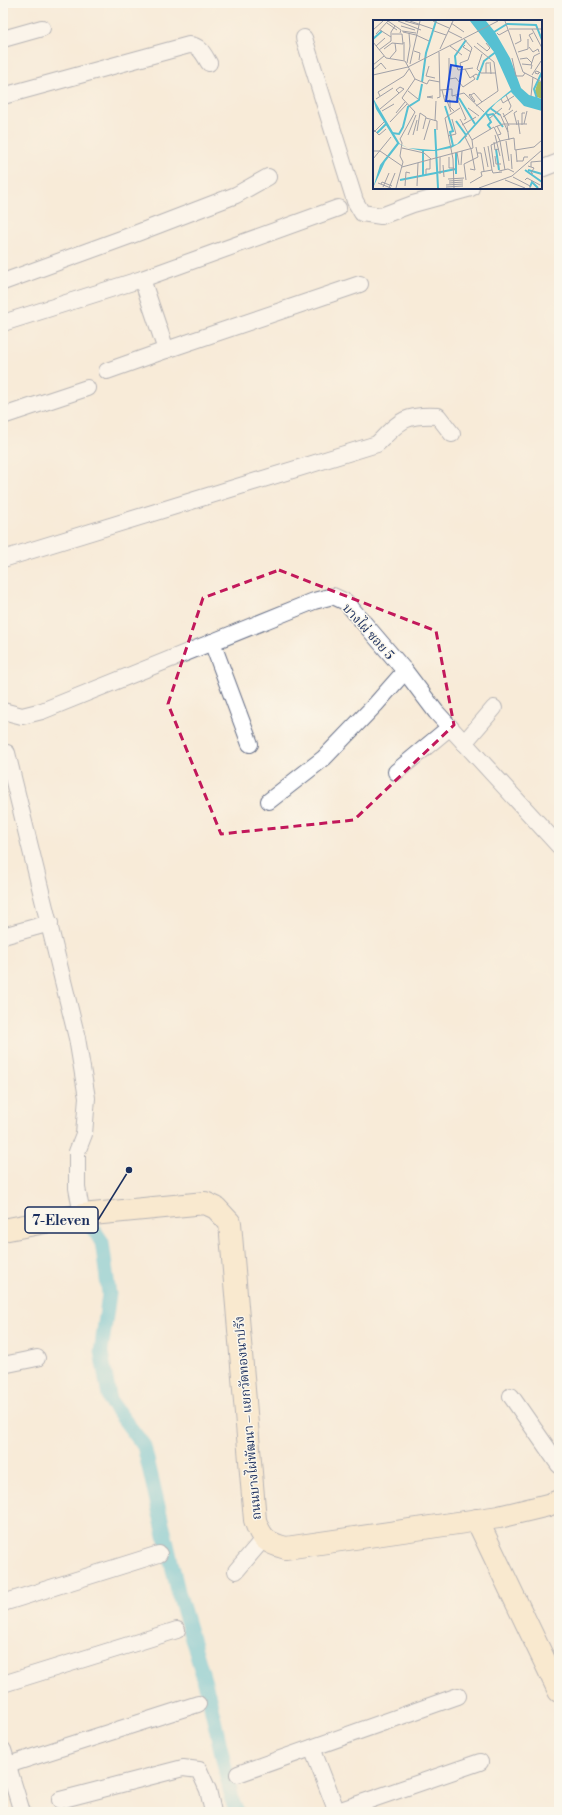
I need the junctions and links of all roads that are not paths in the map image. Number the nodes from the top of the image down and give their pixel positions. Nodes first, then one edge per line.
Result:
1 (42, 28) dead end
2 (304, 38) dead end
3 (3, 39) edge
4 (209, 62) dead end
5 (3, 96) edge
6 (559, 162) edge
7 (542, 168) edge
8 (268, 177) dead end
9 (467, 189) edge
10 (338, 208) dead end
11 (142, 279) junction
12 (3, 282) edge
13 (360, 284) dead end
14 (3, 323) edge
15 (166, 350) junction
16 (107, 371) dead end
17 (86, 388) dead end
18 (3, 416) edge
19 (452, 434) dead end
20 (3, 559) edge
21 (212, 642) junction
22 (405, 671) junction
23 (494, 708) dead end
24 (3, 711) edge
25 (450, 727) junction
26 (464, 743) junction
27 (250, 744) dead end
28 (7, 753) dead end
29 (396, 772) dead end
30 (269, 802) dead end
31 (559, 846) edge
32 (50, 923) junction
33 (3, 936) edge
34 (82, 1214) junction
35 (3, 1230) edge
36 (37, 1358) dead end
37 (3, 1365) edge
38 (511, 1396) dead end
39 (559, 1465) edge
40 (559, 1501) edge
41 (477, 1520) junction
42 (264, 1538) junction
43 (158, 1554) dead end
44 (236, 1571) dead end
45 (3, 1603) edge
46 (178, 1630) dead end
47 (3, 1684) edge
48 (559, 1691) edge
49 (458, 1696) dead end
50 (198, 1704) dead end
51 (312, 1748) junction
52 (5, 1757) edge
53 (480, 1762) dead end
54 (238, 1774) dead end
55 (60, 1800) dead end
56 (22, 1812) edge
57 (213, 1812) edge
58 (336, 1812) edge

1 - 3 street
2 - 9 street
4 - 5 street
6 - 7 street
8 - 12 street
10 - 11 street
11 - 14 street
11 - 15 street
13 - 15 street
15 - 16 street
17 - 18 street
19 - 20 street
21 - 22 street, บางไผ่ ซอย 5
21 - 24 street, บางไผ่ ซอย 5
21 - 27 street
22 - 25 street, บางไผ่ ซอย 5
22 - 30 street
23 - 26 street
25 - 26 street, บางไผ่ ซอย 5
25 - 29 street
26 - 31 street, บางไผ่ ซอย 5
28 - 32 street
32 - 33 street
32 - 34 street
34 - 35 street, ถนนบางไผ่พัฒนา – แยกวัดทองนาปรัง
34 - 42 street, ถนนบางไผ่พัฒนา – แยกวัดทองนาปรัง
36 - 37 street
38 - 39 street
40 - 41 street, ถนนบางไผ่พัฒนา – แยกวัดทองนาปรัง
41 - 42 street, ถนนบางไผ่พัฒนา – แยกวัดทองนาปรัง
41 - 48 street
42 - 44 street
43 - 45 street
46 - 47 street
49 - 51 street
50 - 52 street
51 - 54 street
51 - 58 street
52 - 56 street
53 - 58 street
55 - 57 street

